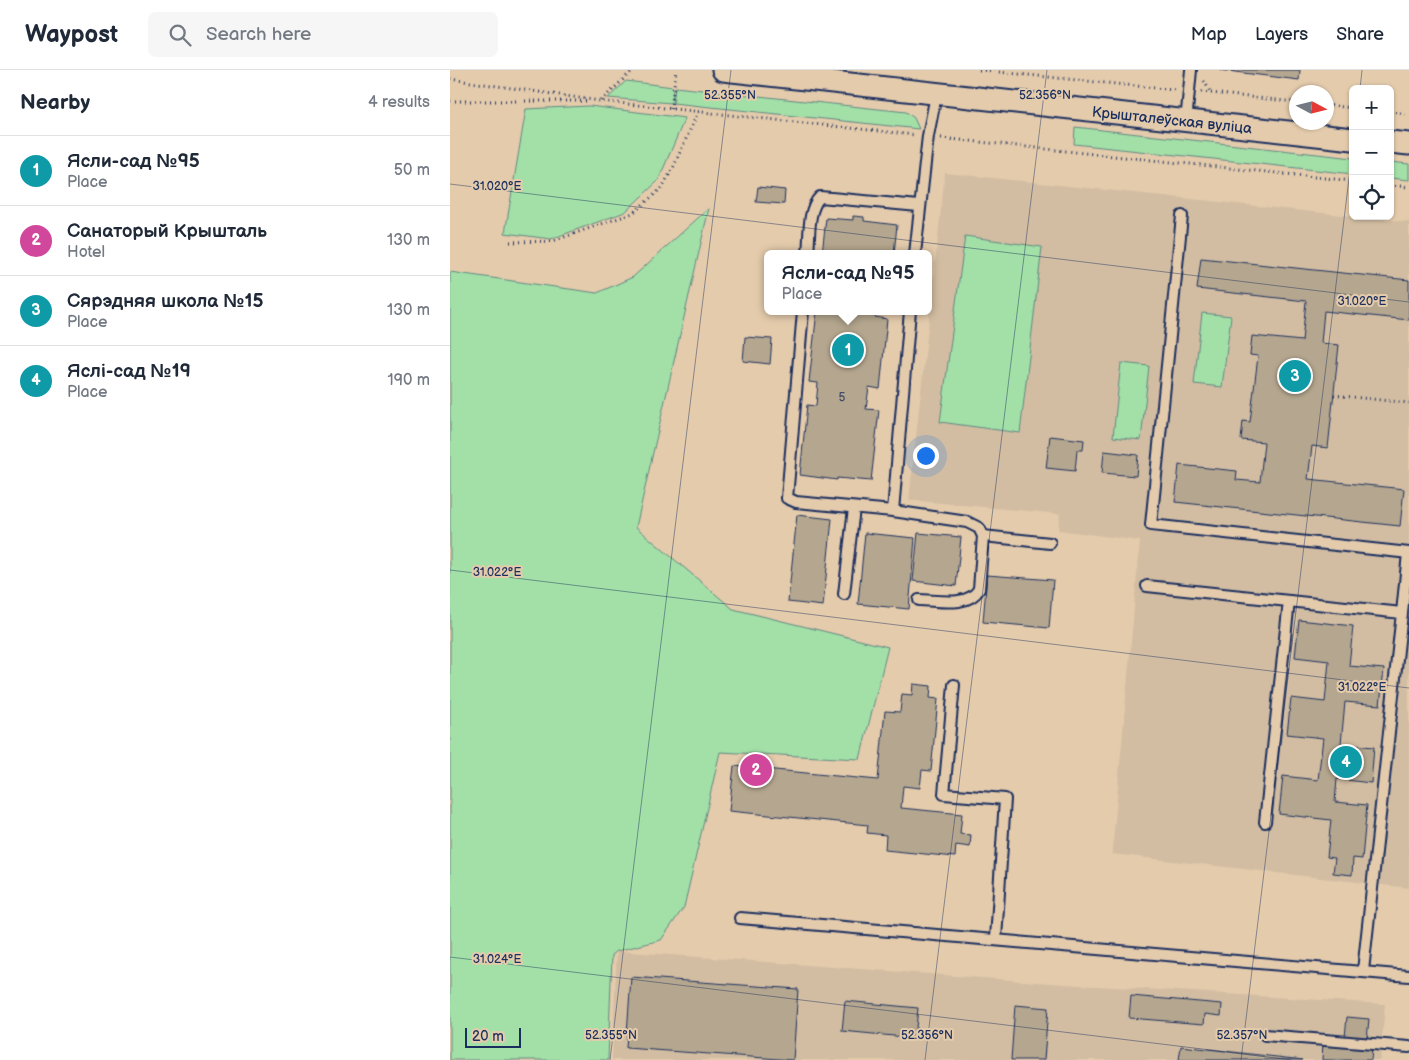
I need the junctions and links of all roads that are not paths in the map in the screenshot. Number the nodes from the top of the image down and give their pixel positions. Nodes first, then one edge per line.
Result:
1 (723, 70) edge
2 (1192, 70) edge
3 (936, 95) junction
4 (1186, 122) junction
5 (1349, 139) edge
6 (1394, 142) edge
7 (1409, 144) edge
8 (919, 206) junction
9 (1182, 216) dead end
10 (808, 250) edge
11 (915, 250) edge
12 (803, 315) edge
13 (910, 315) edge
14 (854, 508) junction
15 (893, 511) junction
16 (982, 536) junction
17 (1050, 543) dead end
18 (1408, 553) edge
19 (1147, 586) dead end
20 (844, 594) dead end
21 (919, 600) dead end
22 (1289, 601) junction
23 (1402, 613) junction
24 (954, 685) dead end
25 (1265, 822) dead end
26 (740, 918) dead end
27 (996, 939) junction
28 (1363, 971) junction
29 (1409, 976) edge
30 (1265, 1035) dead end
31 (1409, 1047) edge

1 - 3 street, Крышталеўская вуліца
2 - 4 lane
3 - 4 street, Крышталеўская вуліца
3 - 8 lane
4 - 5 street, Крышталеўская вуліца
6 - 7 street
8 - 10 lane
8 - 11 lane
9 - 18 lane
12 - 14 lane
13 - 15 lane
14 - 15 lane
14 - 20 lane
15 - 16 lane
16 - 17 lane
16 - 21 lane
18 - 23 lane
19 - 22 lane
22 - 23 lane
22 - 25 lane
23 - 28 lane
24 - 27 lane
26 - 27 lane
27 - 28 lane
28 - 29 lane
30 - 31 lane

